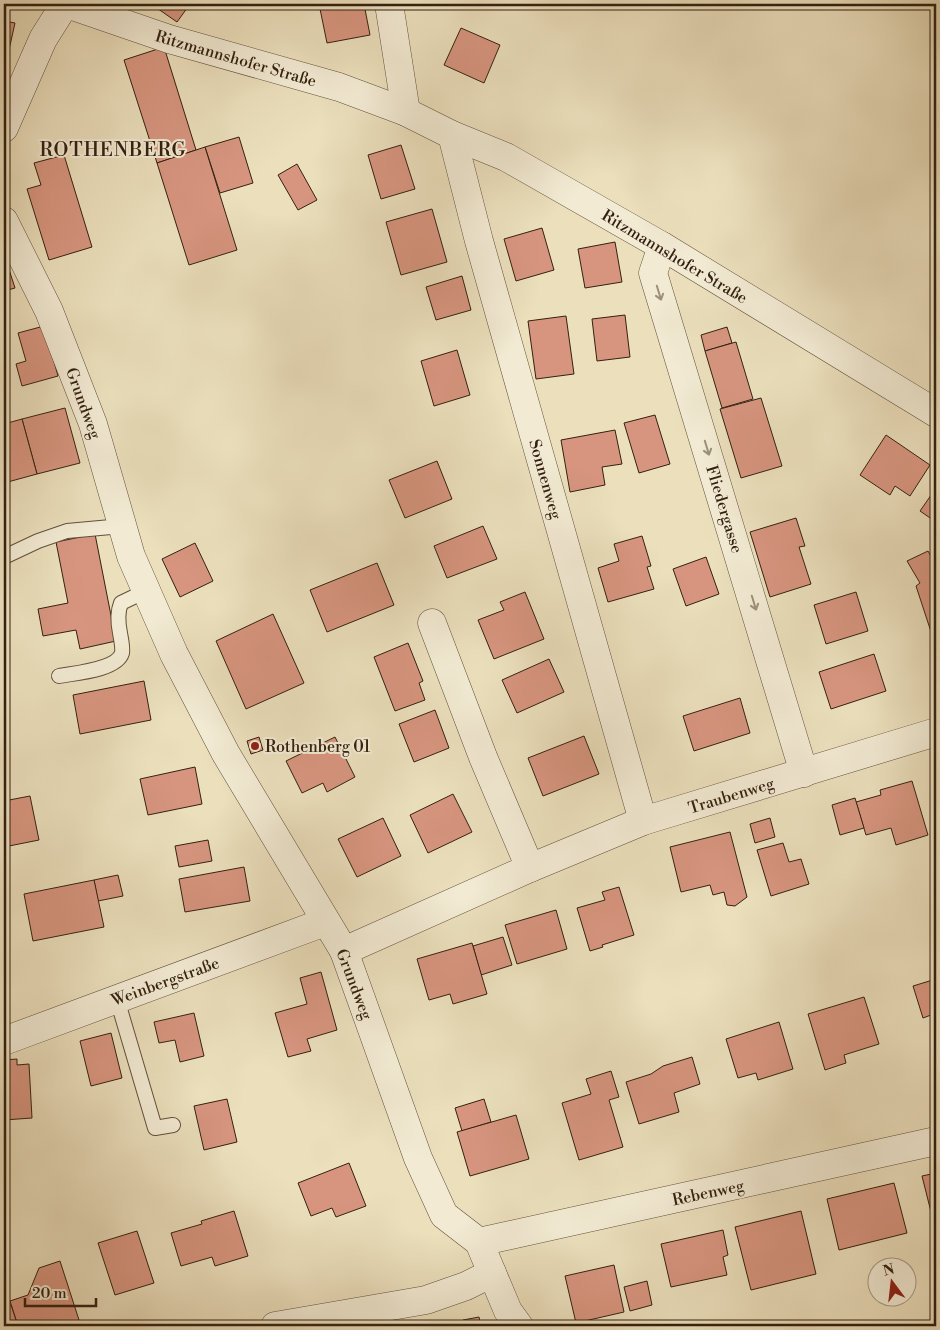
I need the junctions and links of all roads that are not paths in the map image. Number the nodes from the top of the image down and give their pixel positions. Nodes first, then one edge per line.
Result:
1 (66, 4) edge
2 (389, 4) edge
3 (406, 112) junction
4 (4, 128) edge
5 (452, 135) junction
6 (4, 221) edge
7 (662, 246) junction
8 (936, 413) edge
9 (122, 526) junction
10 (4, 557) edge
11 (146, 592) junction
12 (432, 623) dead end
13 (59, 676) dead end
14 (936, 732) edge
15 (804, 773) junction
16 (643, 822) junction
17 (530, 868) junction
18 (326, 922) junction
19 (344, 951) junction
20 (117, 999) junction
21 (4, 1041) edge
22 (173, 1125) dead end
23 (936, 1141) edge
24 (479, 1242) junction
25 (492, 1273) junction
26 (275, 1326) edge
27 (519, 1326) edge

1 - 3 street, Ritzmannshofer Straße
1 - 4 street
2 - 3 street
3 - 5 street, Ritzmannshofer Straße
5 - 7 street, Ritzmannshofer Straße
5 - 16 street, Sonnenweg
6 - 9 street, Grundweg
7 - 8 street, Ritzmannshofer Straße
7 -> 15 street, Fliedergasse
9 - 10 lane
9 - 11 street, Grundweg
11 - 13 lane
11 - 18 street, Grundweg
12 - 17 street
14 - 15 street, Traubenweg
15 - 16 street, Traubenweg
16 - 17 street, Traubenweg
17 - 19 street, Traubenweg
18 - 19 street, Grundweg
18 - 20 street, Weinbergstraße
19 - 24 street, Grundweg
20 - 21 street, Weinbergstraße
20 - 22 lane
23 - 24 street, Rebenweg
24 - 25 street, Grundweg
25 - 26 street
25 - 27 street, Grundweg

